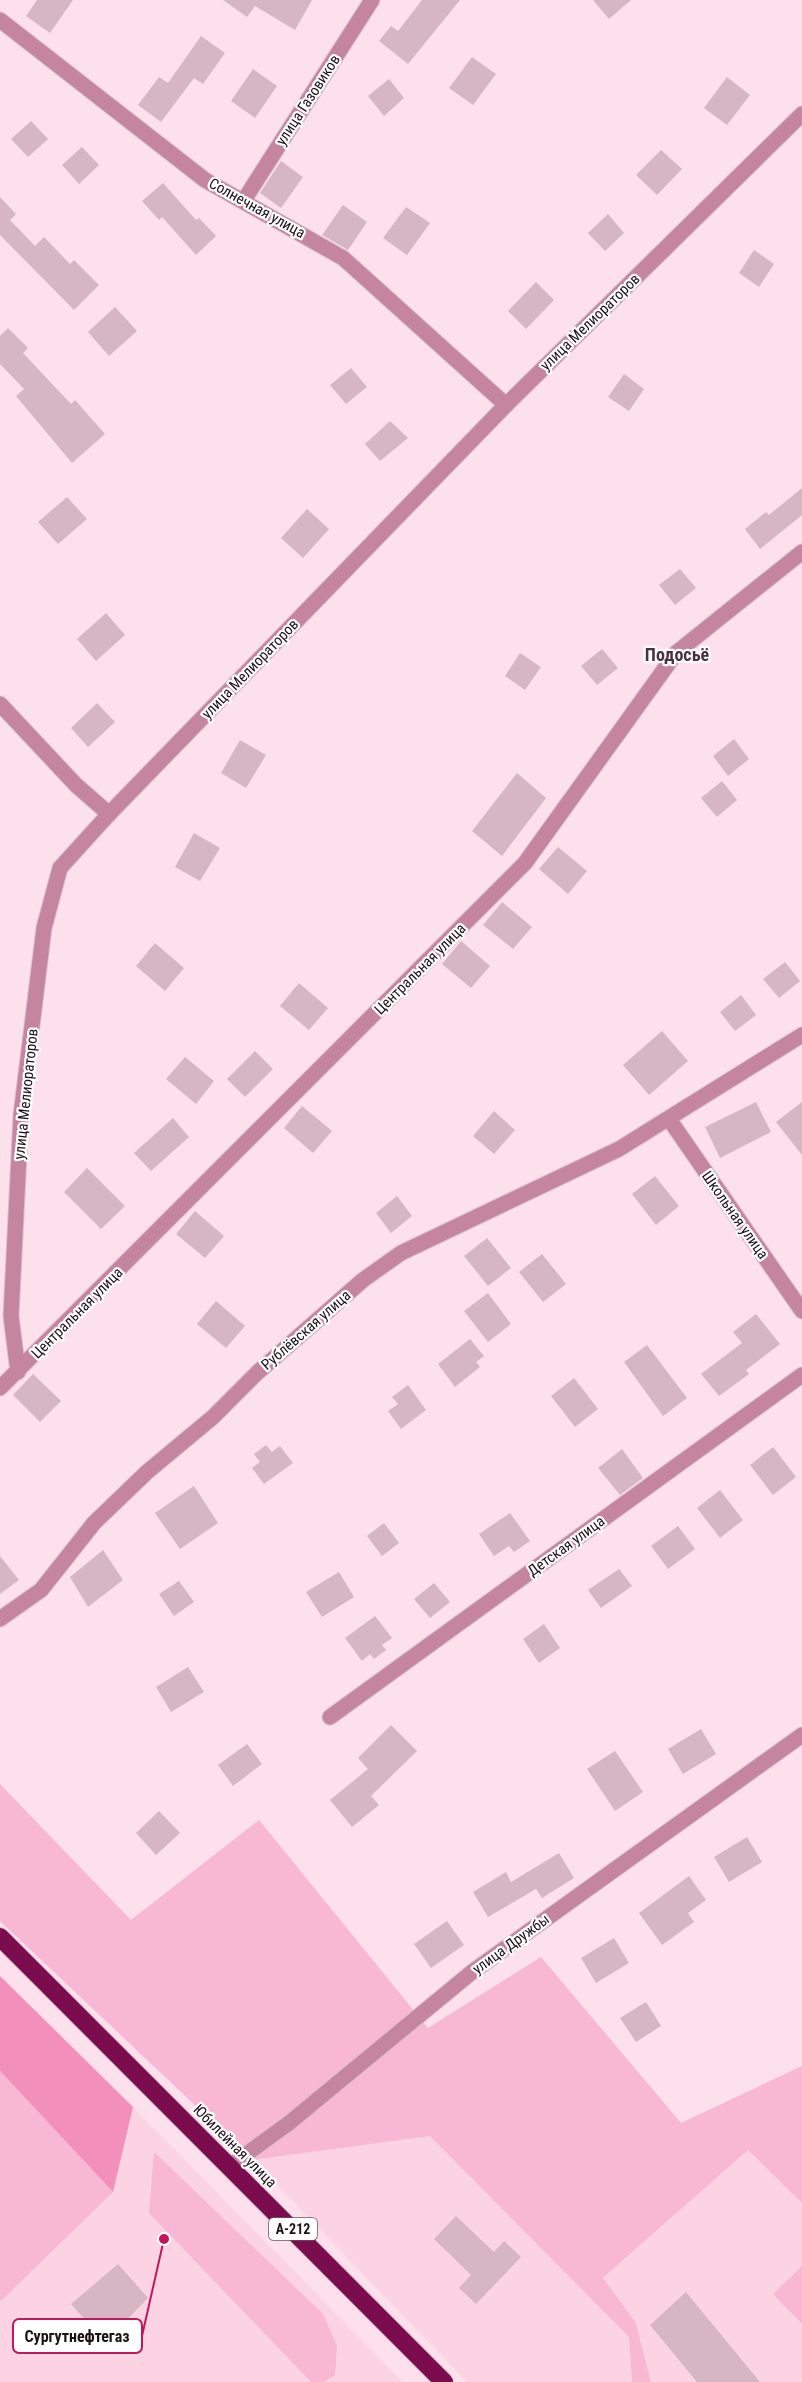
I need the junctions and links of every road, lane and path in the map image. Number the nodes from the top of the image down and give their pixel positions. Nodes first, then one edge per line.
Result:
1 (372, 0) edge
2 (0, 20) edge
3 (802, 114) edge
4 (244, 200) junction
5 (506, 405) junction
6 (802, 552) edge
7 (0, 704) edge
8 (109, 814) junction
9 (802, 1035) edge
10 (669, 1119) junction
11 (5, 1311) edge
12 (802, 1311) edge
13 (18, 1372) junction
14 (802, 1375) edge
15 (0, 1388) edge
16 (0, 1619) edge
17 (330, 1717) dead end
18 (802, 1735) edge
19 (0, 1937) edge
20 (230, 2166) junction
21 (444, 2382) edge

1 - 4 street, улица Газовиков
2 - 4 street, Солнечная улица
3 - 5 street, улица Мелиораторов
4 - 5 street, Солнечная улица
5 - 8 street, улица Мелиораторов
6 - 13 street, Центральная улица
7 - 8 street
8 - 11 street, улица Мелиораторов
9 - 10 street, Рублёвская улица
10 - 12 street, Школьная улица
10 - 16 street, Рублёвская улица
11 - 13 street, улица Мелиораторов
13 - 15 street, Центральная улица
14 - 17 street, Детская улица
18 - 20 street, улица Дружбы
19 - 20 highway, Юбилейная улица / А-212
20 - 21 highway, Юбилейная улица / А-212

